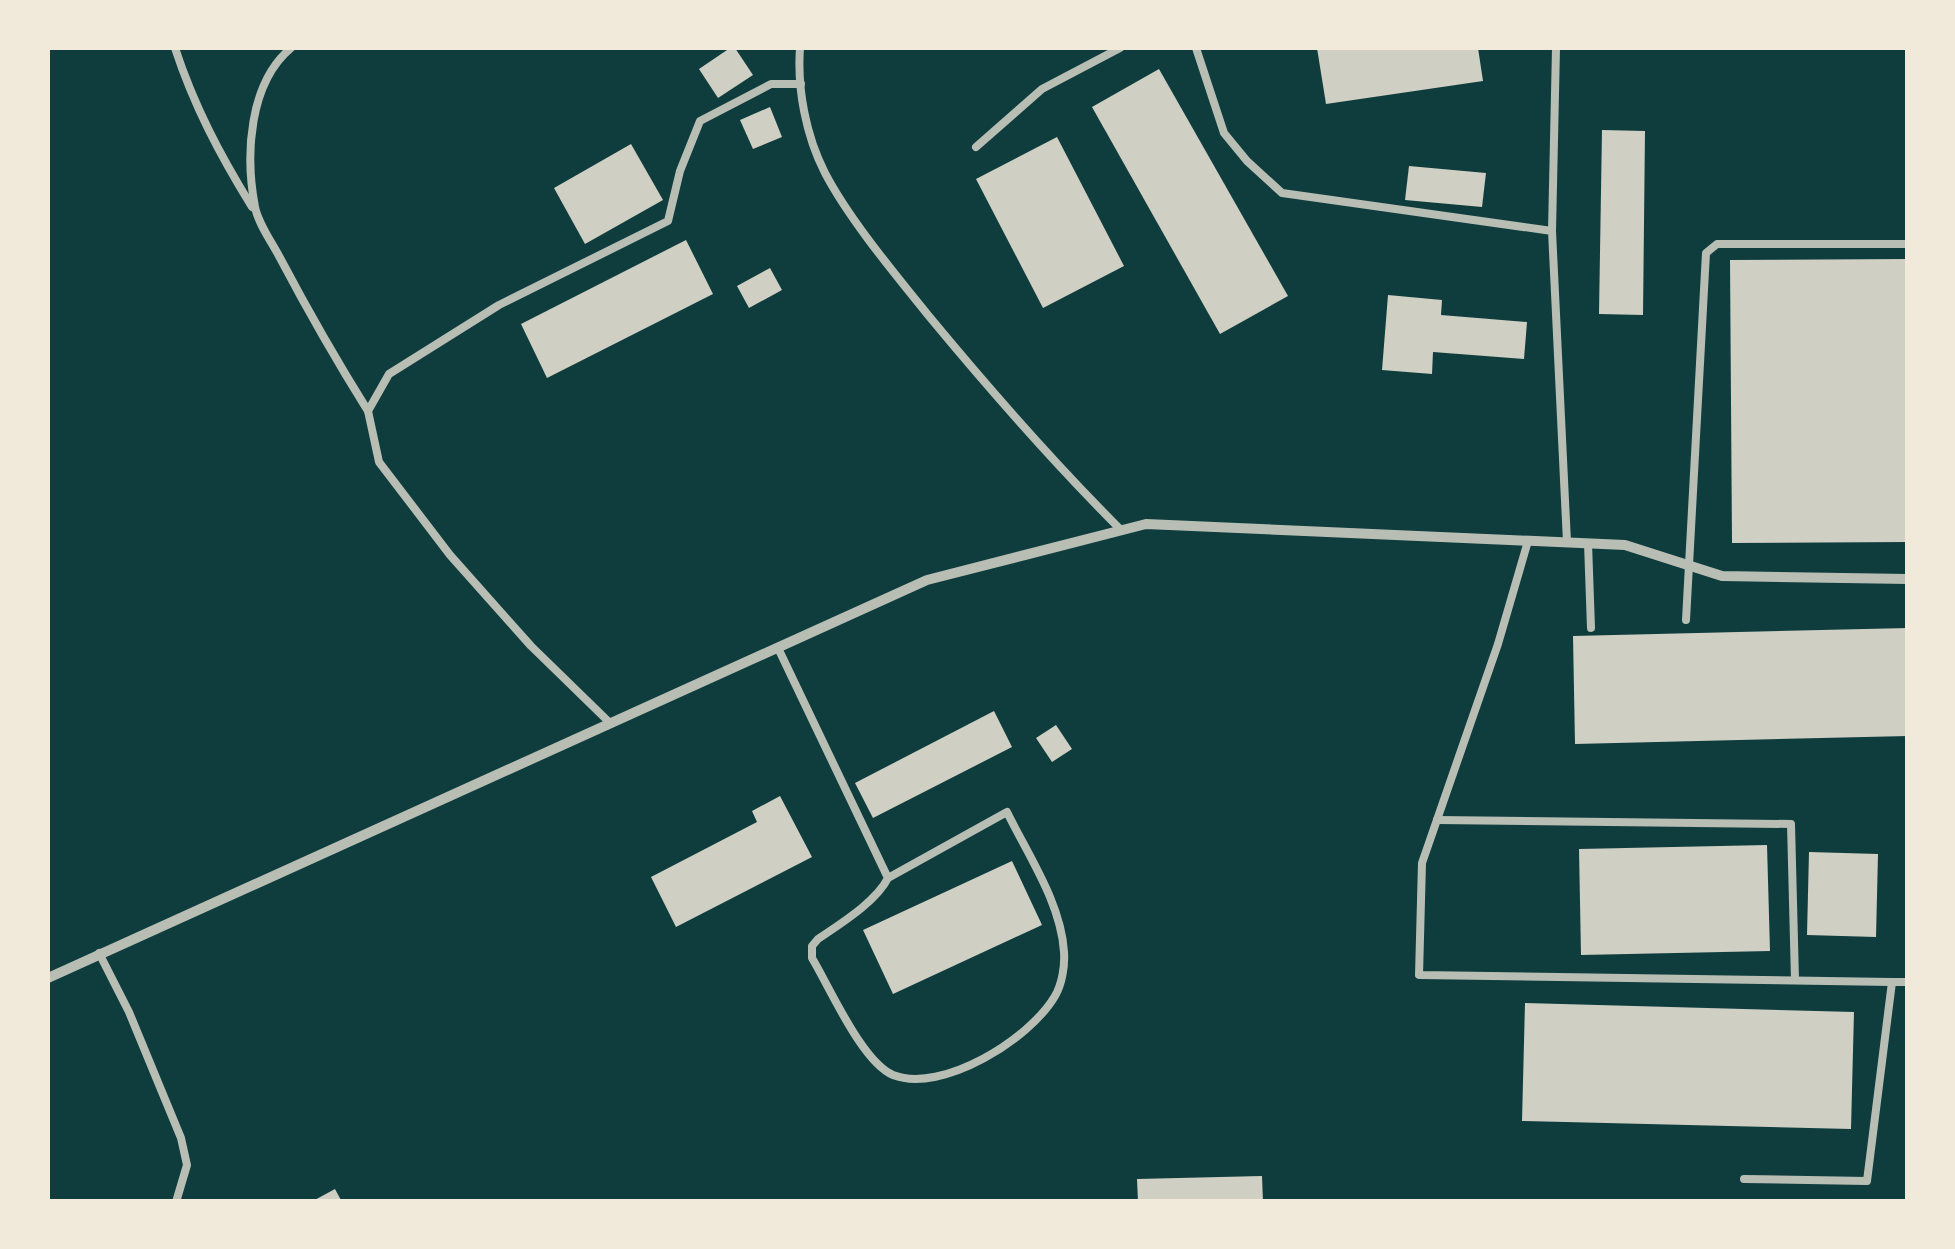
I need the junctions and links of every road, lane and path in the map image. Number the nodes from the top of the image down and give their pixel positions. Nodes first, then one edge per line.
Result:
1 (174, 48) edge
2 (290, 48) edge
3 (800, 48) edge
4 (1120, 48) edge
5 (1196, 48) edge
6 (1556, 48) edge
7 (801, 84) junction
8 (976, 148) dead end
9 (255, 211) junction
10 (1552, 231) junction
11 (1908, 244) edge
12 (368, 410) junction
13 (1121, 530) junction
14 (1528, 540) junction
15 (1566, 542) junction
16 (1588, 543) junction
17 (1687, 565) junction
18 (1908, 579) edge
19 (1686, 620) dead end
20 (1592, 628) dead end
21 (778, 648) junction
22 (610, 723) junction
23 (1437, 820) junction
24 (888, 878) junction
25 (99, 953) junction
26 (48, 978) edge
27 (1794, 980) junction
28 (1892, 982) junction
29 (1908, 982) edge
30 (1744, 1179) dead end
31 (176, 1202) edge

1 - 9 lane
2 - 9 lane
3 - 7 lane
4 - 8 lane
5 - 10 lane
6 - 10 lane
7 - 12 lane
7 - 13 lane
9 - 12 lane
10 - 15 lane
11 - 17 lane
12 - 22 lane
13 - 14 street
13 - 21 street
14 - 15 street
14 - 23 lane
15 - 16 street
16 - 17 street
16 - 20 lane
17 - 18 street
17 - 19 lane
21 - 22 street
21 - 24 lane
22 - 25 street
23 - 27 lane
23 - 27 lane
24 - 24 lane
25 - 26 street
25 - 31 lane
27 - 28 lane
28 - 29 lane
28 - 30 lane

